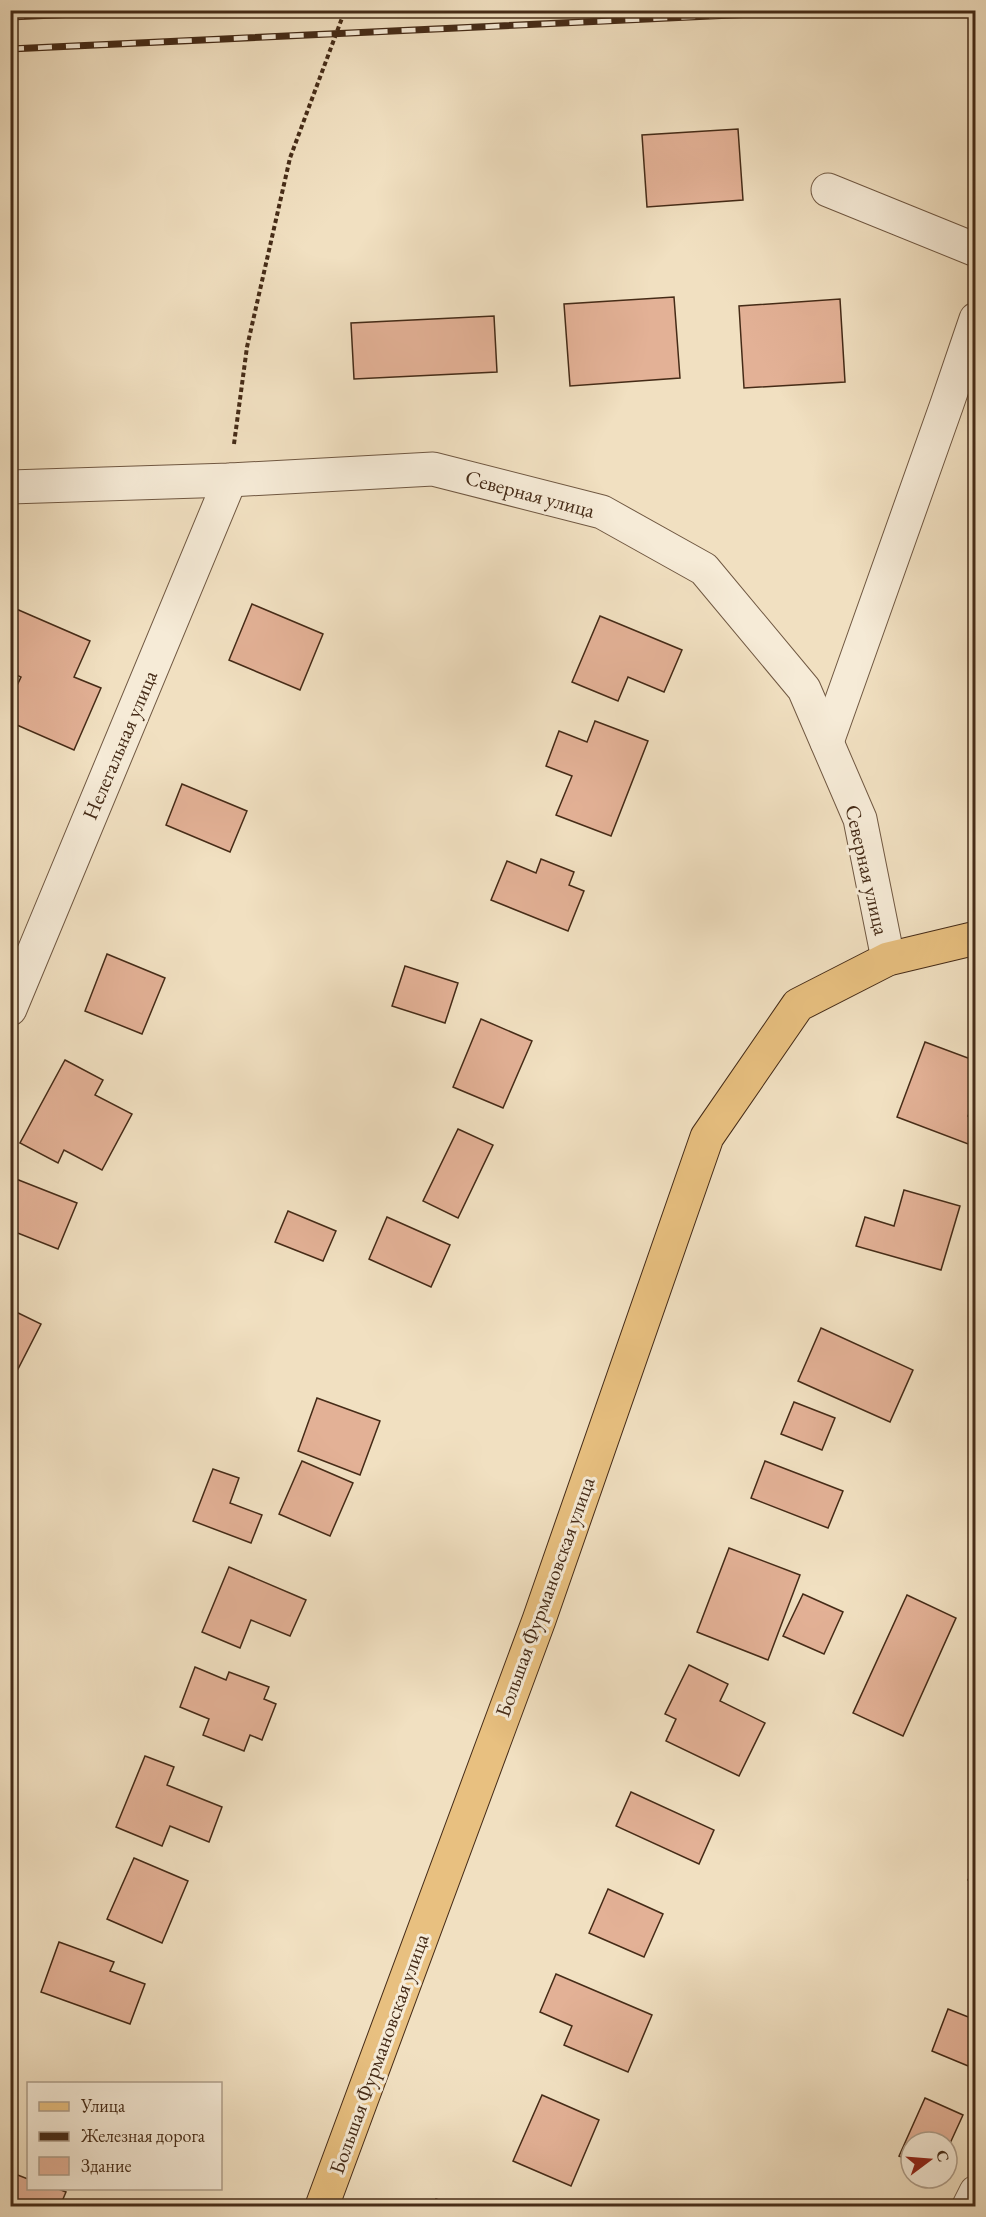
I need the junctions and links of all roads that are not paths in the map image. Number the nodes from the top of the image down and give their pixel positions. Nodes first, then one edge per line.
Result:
1 (828, 190) dead end
2 (975, 250) edge
3 (975, 318) edge
4 (230, 480) junction
5 (10, 487) edge
6 (827, 742) junction
7 (975, 938) edge
8 (888, 959) junction
9 (10, 1009) edge
10 (975, 2192) edge
11 (322, 2206) edge
12 (969, 2206) edge

1 - 2 street
3 - 6 street
4 - 5 street, Северная улица
4 - 6 street, Северная улица
4 - 9 street, Нелегальная улица
6 - 8 street, Северная улица
7 - 8 main road
8 - 11 main road, Большая Фурмановская улица
10 - 12 street

